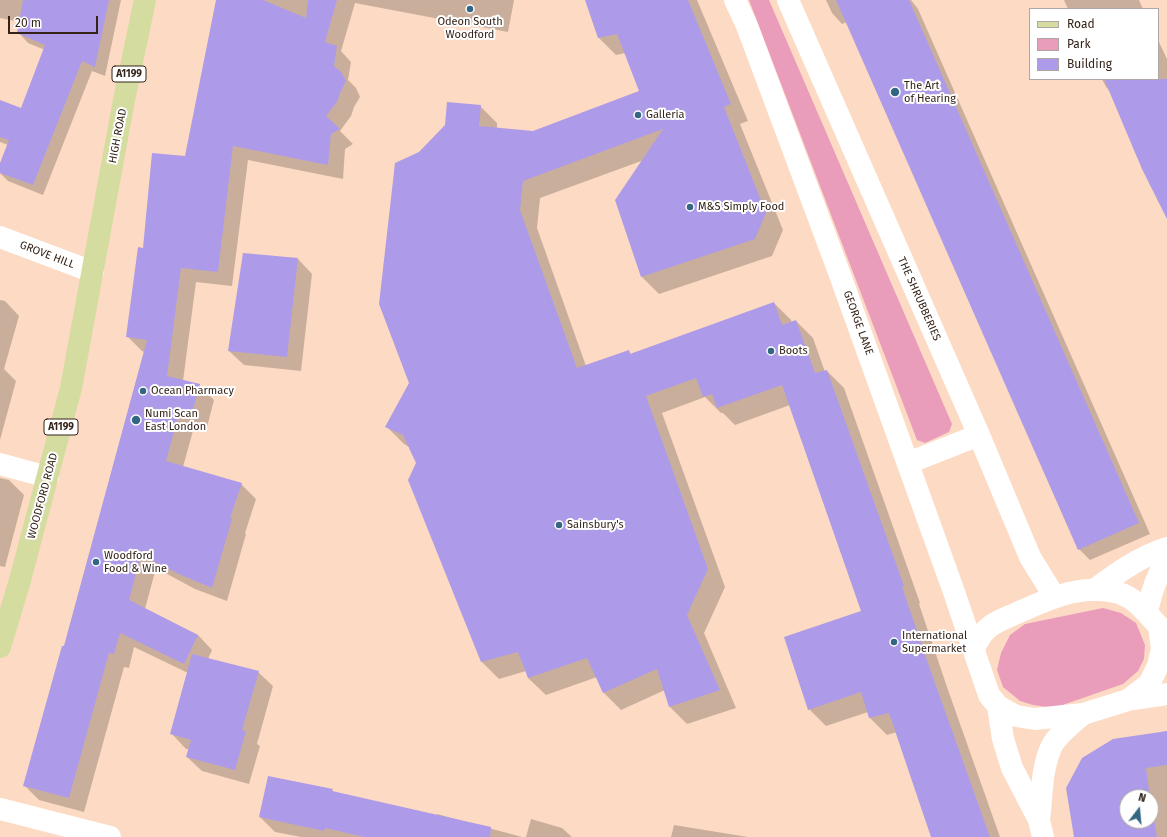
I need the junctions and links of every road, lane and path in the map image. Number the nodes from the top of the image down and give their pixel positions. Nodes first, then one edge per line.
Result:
1 (145, 0) edge
2 (735, 0) edge
3 (788, 0) edge
4 (0, 237) edge
5 (93, 272) junction
6 (979, 435) junction
7 (908, 463) junction
8 (0, 464) edge
9 (48, 477) junction
10 (1167, 548) edge
11 (1167, 558) edge
12 (1094, 590) junction
13 (1054, 596) junction
14 (1158, 624) edge
15 (0, 647) edge
16 (974, 650) junction
17 (1167, 694) edge
18 (1128, 700) junction
19 (998, 706) junction
20 (1083, 714) junction
21 (0, 809) edge
22 (1041, 829) edge
23 (110, 837) edge

1 - 5 main road, HIGH ROAD / A1199
2 - 7 main road, GEORGE LANE
3 - 6 main road, THE SHRUBBERIES
4 - 5 main road, GROVE HILL
5 - 9 main road, WOODFORD ROAD / A1199
6 - 7 main road
6 - 13 main road, THE SHRUBBERIES
7 - 16 main road, GEORGE LANE
8 - 9 main road
9 - 15 main road, WOODFORD ROAD / A1199
10 - 12 main road
11 - 14 main road
12 - 13 main road
12 - 14 main road
13 - 16 main road
14 - 18 main road
16 - 19 main road, GEORGE LANE
17 - 18 main road
18 - 20 main road
19 - 20 main road
19 - 22 main road
20 - 22 main road
21 - 23 main road

